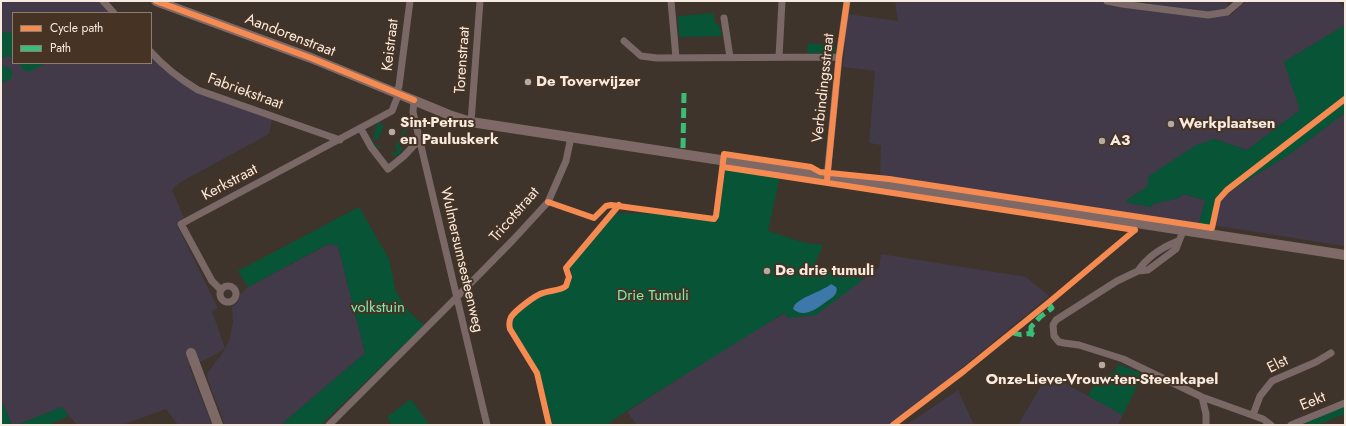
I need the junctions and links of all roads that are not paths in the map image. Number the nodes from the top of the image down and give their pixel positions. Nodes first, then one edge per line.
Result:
1 (103, 1) edge
2 (156, 1) edge
3 (410, 1) edge
4 (480, 1) edge
5 (672, 1) edge
6 (782, 1) edge
7 (847, 1) edge
8 (1107, 1) edge
9 (1240, 1) edge
10 (113, 12) edge
11 (724, 18) dead end
12 (624, 41) dead end
13 (152, 53) edge
14 (730, 57) junction
15 (779, 57) junction
16 (839, 57) junction
17 (676, 58) junction
18 (398, 92) junction
19 (414, 100) junction
20 (471, 122) junction
21 (361, 129) junction
22 (571, 137) junction
23 (420, 139) junction
24 (340, 140) junction
25 (827, 177) junction
26 (1183, 230) junction
27 (1345, 256) edge
28 (221, 290) dead end
29 (457, 297) junction
30 (191, 353) dead end
31 (1331, 353) dead end
32 (1202, 397) junction
33 (1345, 403) edge
34 (1253, 415) junction
35 (218, 425) edge
36 (329, 425) edge
37 (487, 425) edge
38 (1206, 425) edge
39 (1271, 425) edge
40 (1291, 425) edge

1 - 10 street
2 - 18 main road, Aandorenstraat
3 - 18 street, Keistraat
4 - 20 street, Torenstraat
5 - 17 street
6 - 15 street
7 - 16 street, Verbindingsstraat
8 - 9 street
11 - 14 street
12 - 17 street
13 - 24 street, Fabriekstraat
14 - 15 street
14 - 17 street
15 - 16 street
16 - 25 street, Verbindingsstraat
18 - 19 main road, Aandorenstraat
18 - 21 street, Kerkstraat
19 - 20 main road, Aandorenstraat
19 - 23 street, Wulmersumsesteenweg
20 - 22 main road, Aandorenstraat
21 - 23 street
21 - 24 street, Kerkstraat
22 - 25 main road, Aandorenstraat
22 - 29 street, Tricotstraat
23 - 29 street, Wulmersumsesteenweg
24 - 28 street, Kerkstraat
25 - 26 main road, Aandorenstraat
26 - 27 main road, Aandorenstraat
26 - 32 street
29 - 36 street, Tricotstraat
29 - 37 street, Wulmersumsesteenweg
30 - 35 main road
31 - 34 street, Elst
32 - 34 street
32 - 38 street
33 - 40 street, Eekt
34 - 39 street

